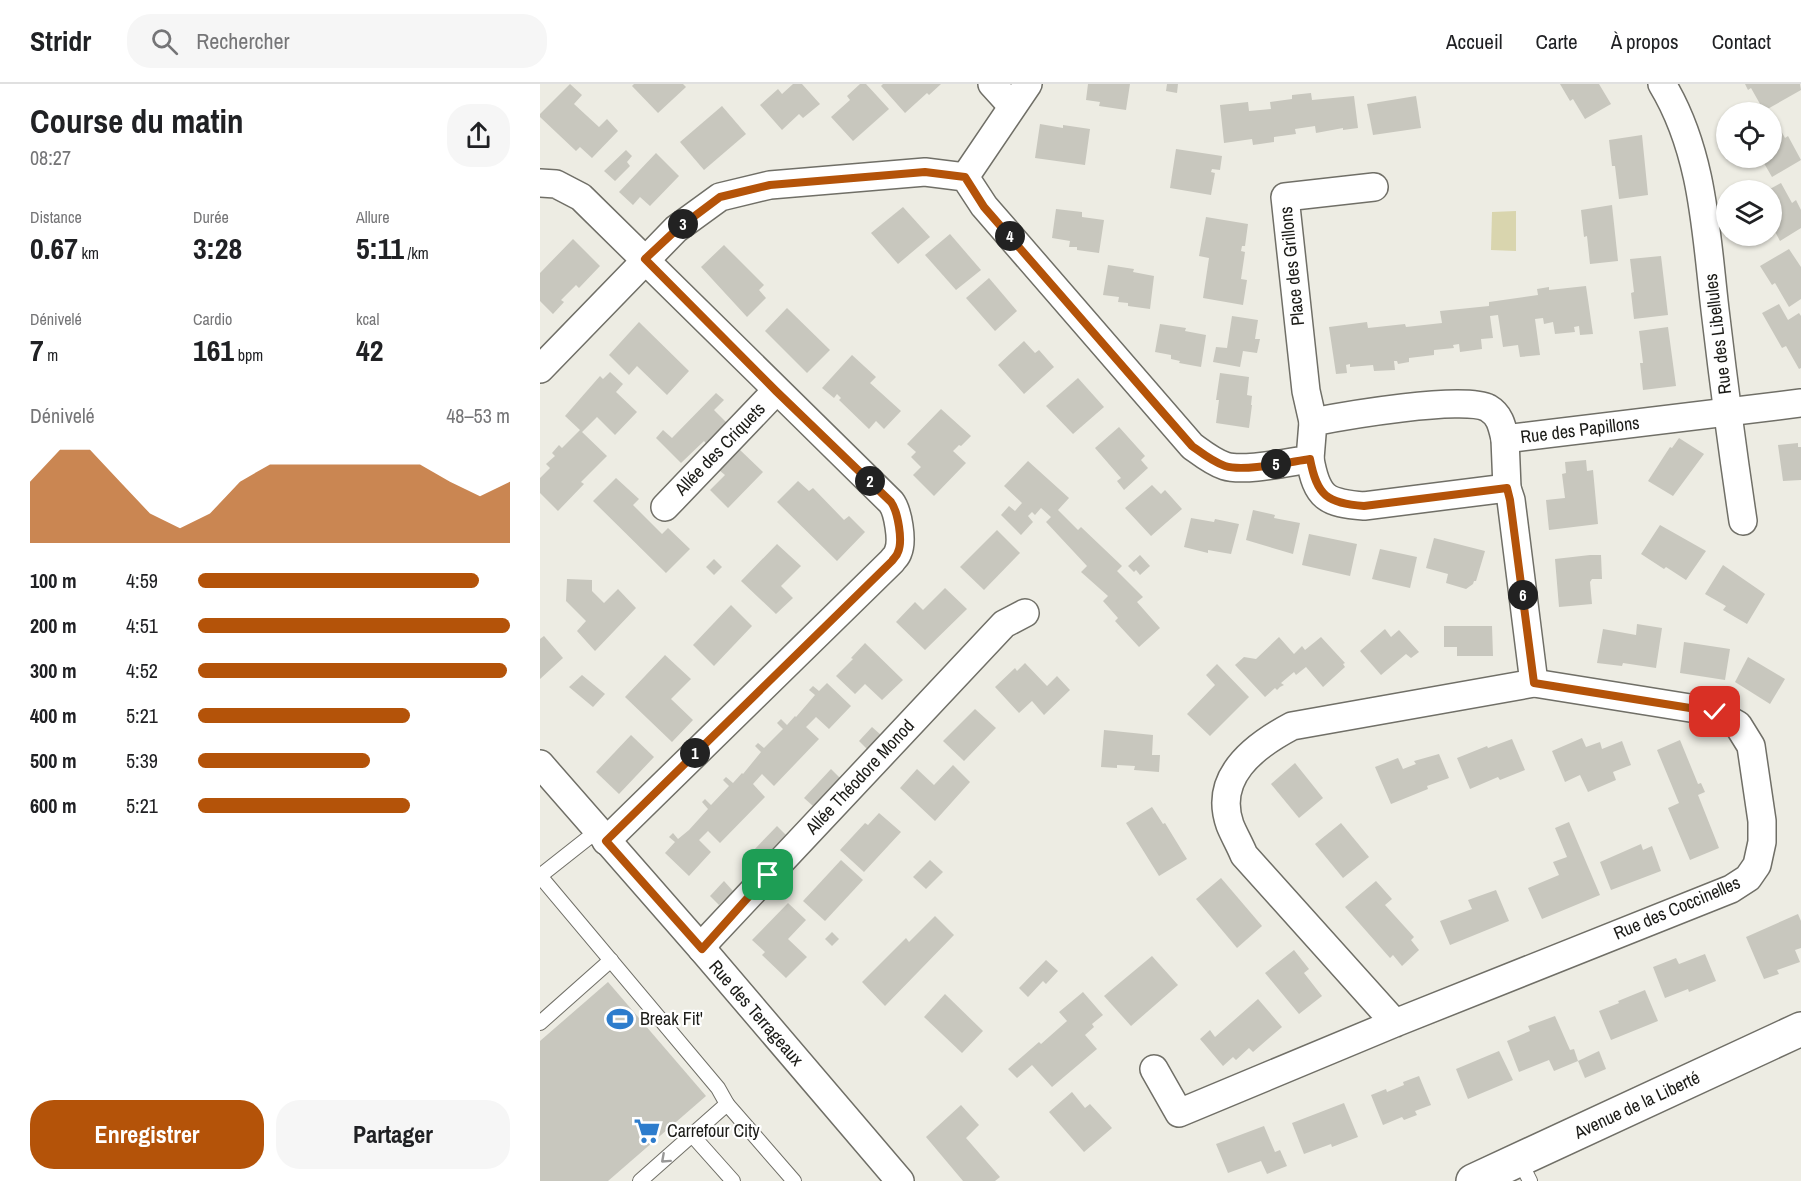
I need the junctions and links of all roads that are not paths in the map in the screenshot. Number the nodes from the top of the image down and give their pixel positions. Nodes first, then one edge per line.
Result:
1 (992, 84) edge
2 (1028, 84) edge
3 (1662, 84) edge
4 (1012, 106) junction
5 (965, 177) junction
6 (540, 183) edge
7 (1374, 187) dead end
8 (645, 259) junction
9 (540, 369) edge
10 (776, 391) junction
11 (1801, 403) edge
12 (1727, 412) junction
13 (1313, 422) junction
14 (1505, 439) junction
15 (1310, 459) junction
16 (1507, 488) junction
17 (664, 507) dead end
18 (1743, 521) dead end
19 (1025, 612) dead end
20 (1534, 683) junction
21 (540, 764) edge
22 (602, 836) junction
23 (702, 949) junction
24 (611, 960) junction
25 (540, 1023) edge
26 (1395, 1023) junction
27 (1801, 1029) edge
28 (1154, 1069) dead end
29 (727, 1104) junction
30 (692, 1135) junction
31 (1525, 1170) edge
32 (644, 1180) edge
33 (733, 1181) edge
34 (794, 1181) edge
35 (900, 1181) edge
36 (1473, 1181) edge

1 - 4 street
2 - 4 street
3 - 12 street, Rue des Libellules
4 - 5 street
5 - 8 street
5 - 15 street
6 - 8 street
7 - 13 street, Place des Grillons
8 - 9 street
8 - 10 street
10 - 17 street, Allée des Criquets
10 - 22 street
11 - 12 street, Rue des Papillons
12 - 14 street, Rue des Papillons
12 - 18 street
13 - 14 street, Rue des Papillons
13 - 15 street
14 - 16 street
15 - 16 street
16 - 20 street
19 - 23 street, Allée Théodore Monod
20 - 26 street, Rue des Coccinelles
20 - 26 street, Rue des Coccinelles
21 - 22 street, Rue des Terrageaux
22 - 23 street, Rue des Terrageaux
22 - 24 lane
23 - 35 street, Rue des Terrageaux
24 - 25 lane
24 - 29 lane
26 - 28 street, Rue des Coccinelles
27 - 31 street, Avenue de la Liberté
29 - 30 lane
29 - 34 lane
30 -> 32 lane
30 - 33 lane
31 - 36 street, Avenue de la Liberté

